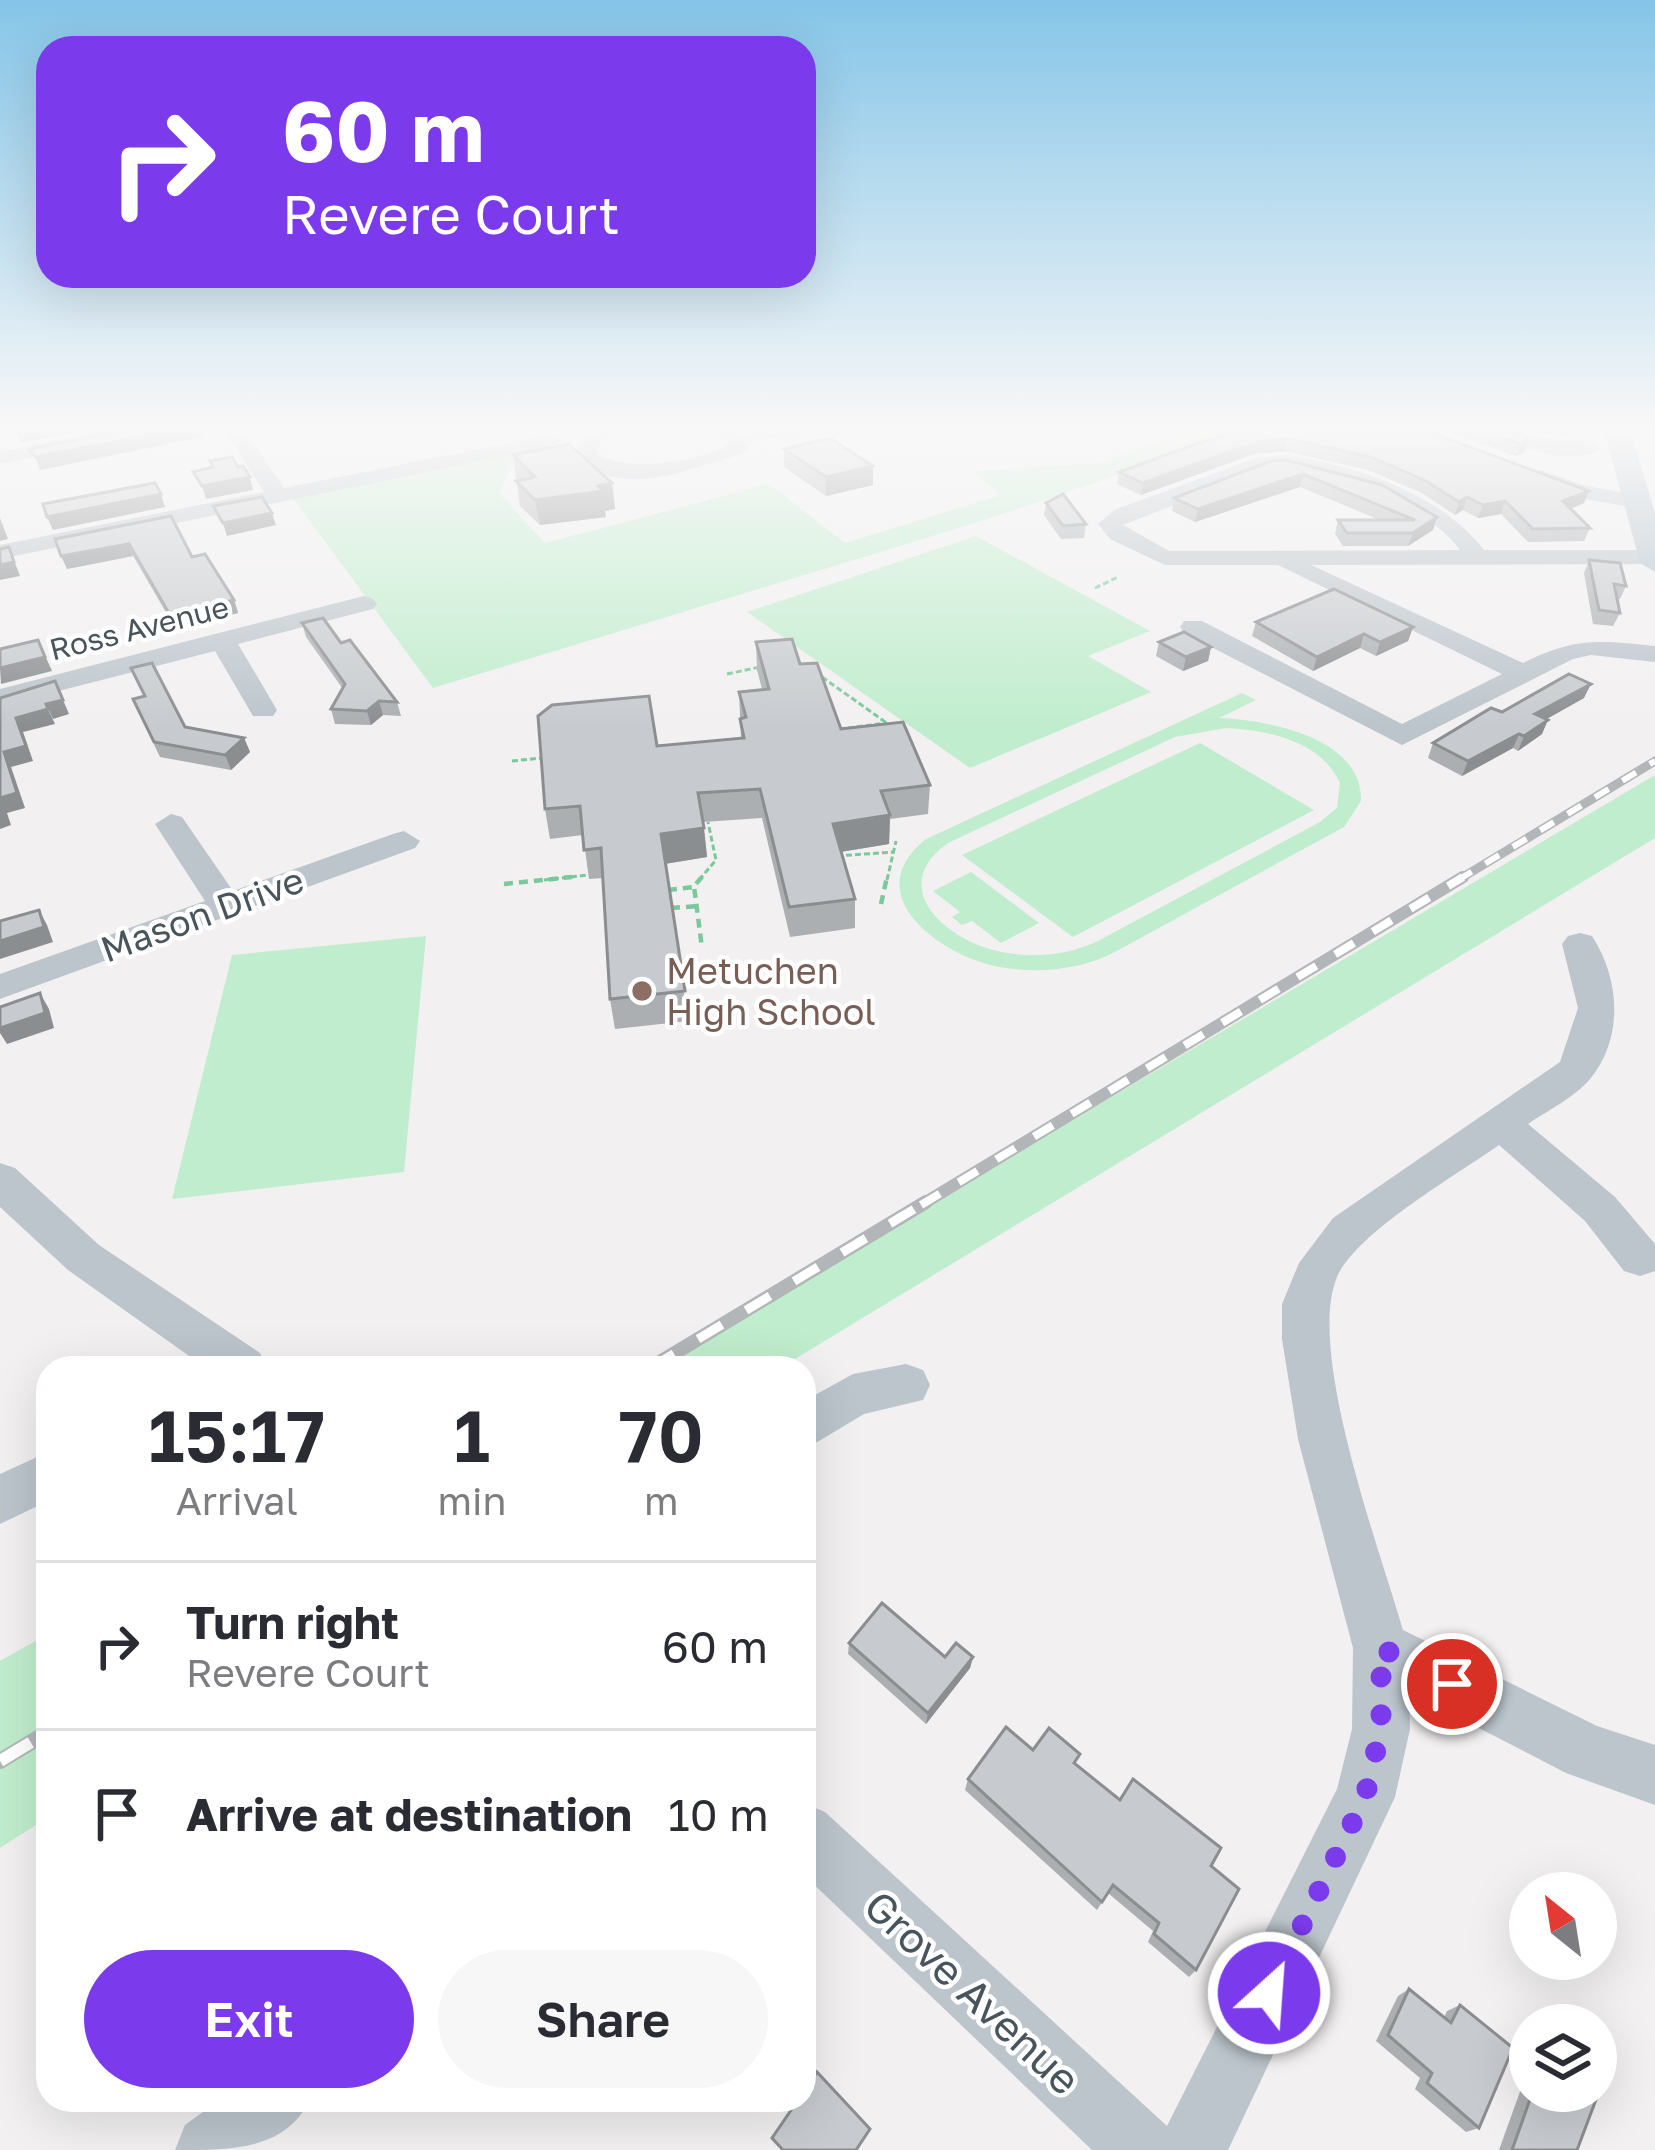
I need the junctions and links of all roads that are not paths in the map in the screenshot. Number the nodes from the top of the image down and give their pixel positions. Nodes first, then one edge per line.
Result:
1 (118, 526) edge
2 (1111, 526) edge
3 (1453, 526) edge
4 (1648, 529) edge
5 (0, 552) edge
6 (1478, 557) junction
7 (1276, 558) junction
8 (364, 604) dead end
9 (1193, 627) dead end
10 (223, 641) junction
11 (1655, 654) edge
12 (1523, 673) junction
13 (0, 698) edge
14 (263, 710) dead end
15 (171, 824) dead end
16 (404, 841) dead end
17 (226, 906) junction
18 (1580, 944) dead end
19 (0, 987) edge
20 (1500, 1123) junction
21 (0, 1179) edge
22 (1640, 1258) dead end
23 (226, 1356) edge
24 (906, 1385) dead end
25 (816, 1420) edge
26 (36, 1481) edge
27 (0, 1499) edge
28 (1381, 1648) junction
29 (1655, 1774) edge
30 (816, 1844) edge
31 (260, 2112) edge
32 (210, 2150) edge
33 (1142, 2150) edge
34 (1192, 2150) edge

1 - 5 street
2 - 7 street
3 - 6 street
4 - 6 street
6 - 7 street
7 - 12 street
8 - 10 street, Ross Avenue
9 - 12 street
10 - 13 street, Ross Avenue
10 - 14 street
11 - 12 street
15 - 17 street
16 - 17 street, Mason Drive
17 - 19 street, Mason Drive
18 - 20 street
20 - 22 street
20 - 28 street
21 - 23 street
24 - 25 street
26 - 27 street
28 - 29 street
28 - 34 street
30 - 33 street, Grove Avenue
31 - 32 street

